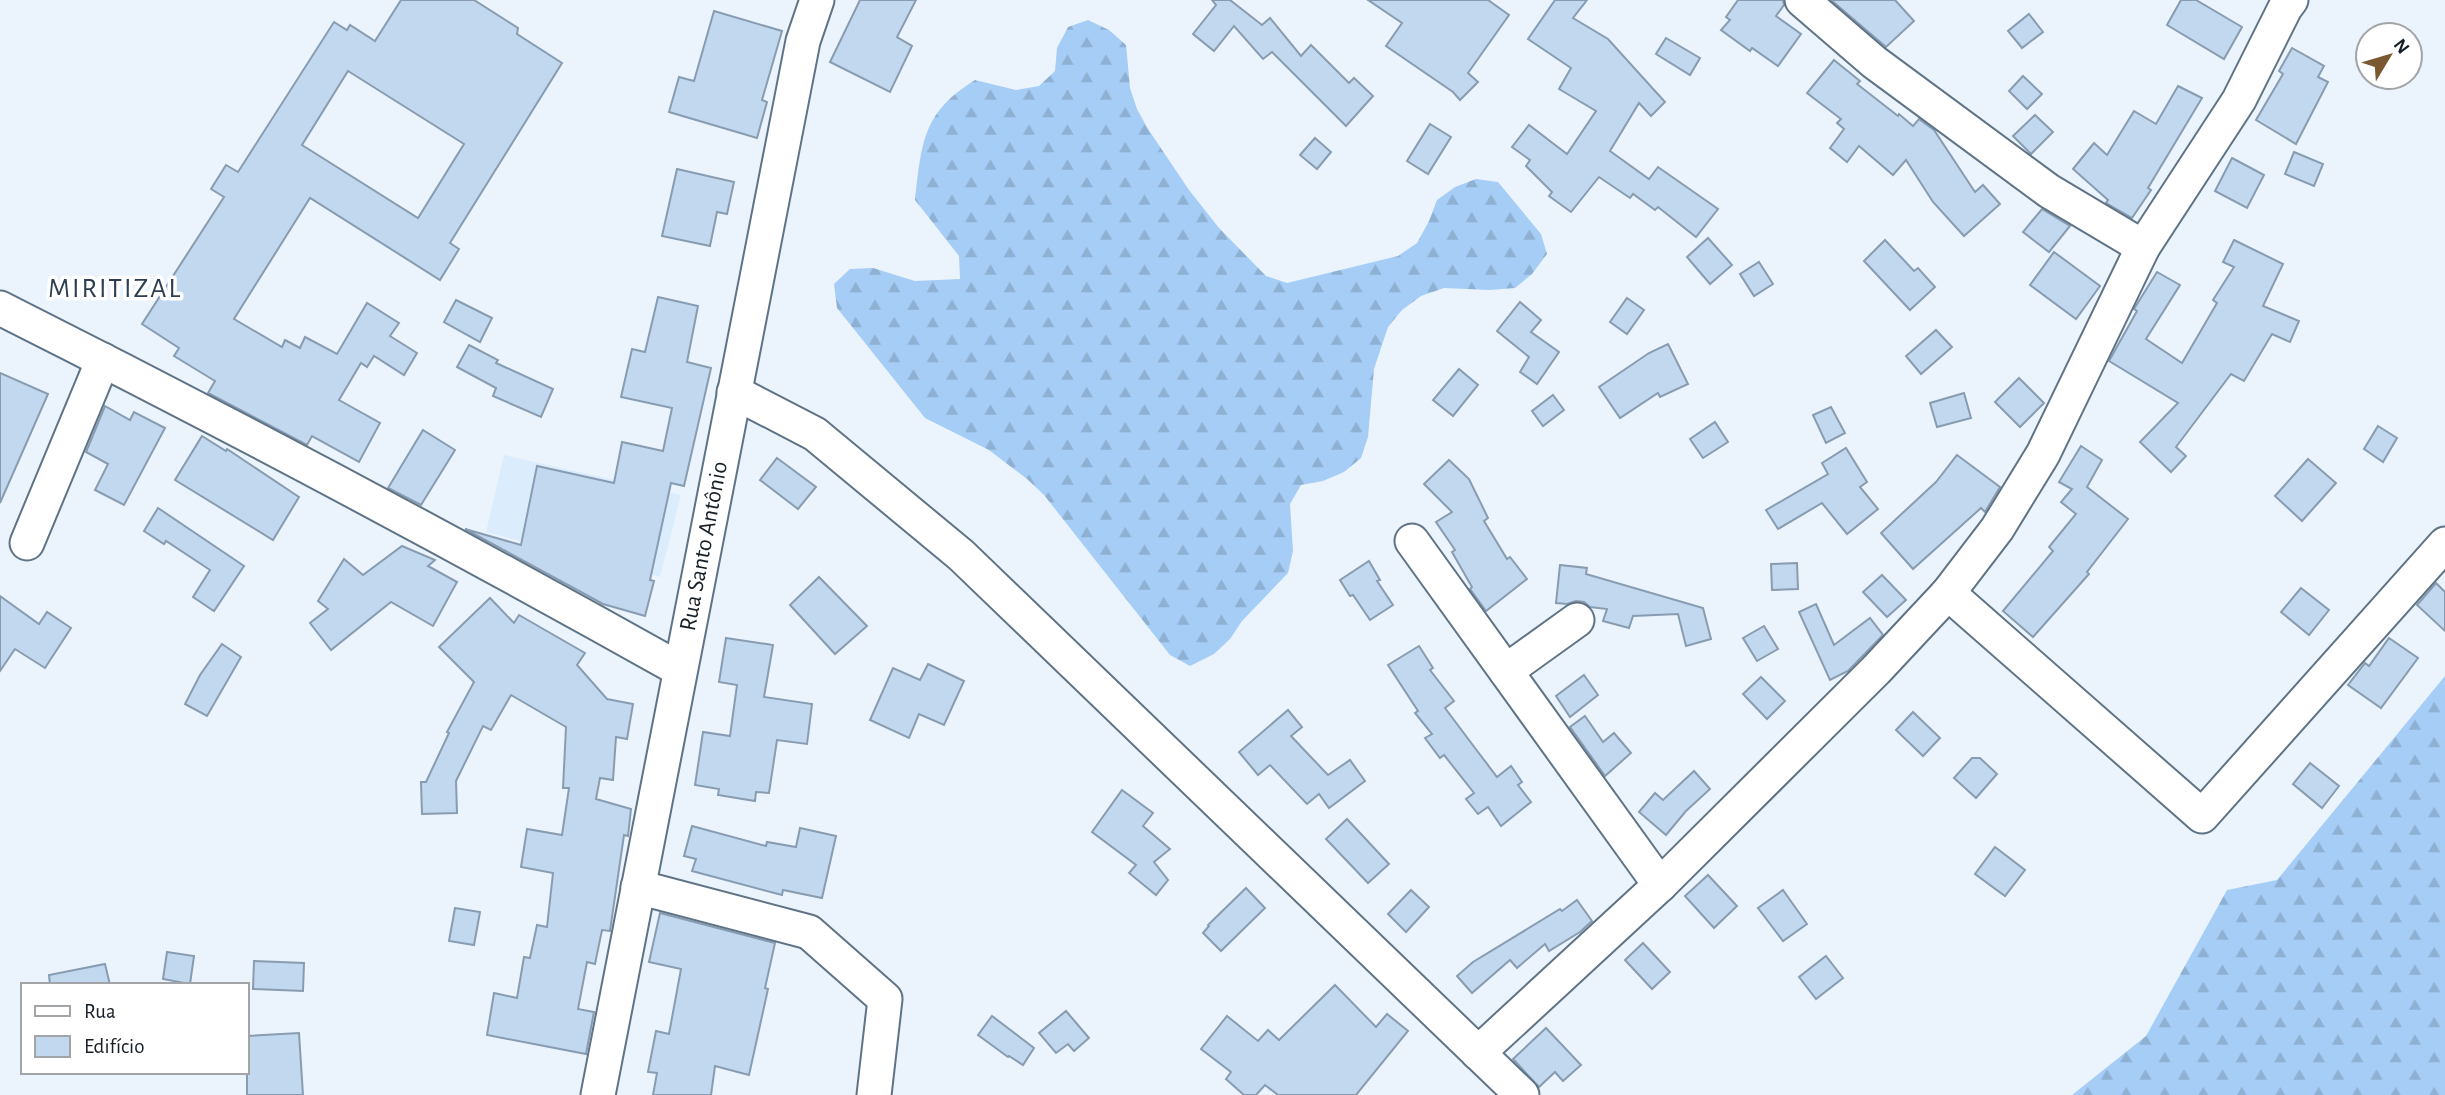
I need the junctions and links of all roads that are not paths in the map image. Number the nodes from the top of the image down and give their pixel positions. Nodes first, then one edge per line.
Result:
1 (817, 0) edge
2 (1802, 0) edge
3 (2291, 0) edge
4 (2143, 247) junction
5 (0, 308) edge
6 (103, 360) junction
7 (734, 392) junction
8 (1412, 541) dead end
9 (27, 543) dead end
10 (2445, 544) edge
11 (1948, 593) junction
12 (1577, 620) dead end
13 (679, 669) junction
14 (1506, 671) junction
15 (1660, 885) junction
16 (638, 887) junction
17 (1478, 1053) junction
18 (598, 1095) edge
19 (874, 1095) edge
20 (1522, 1095) edge

1 - 7 street, Rua Santo Antônio
2 - 4 street
3 - 4 street
4 - 11 street
5 - 6 street
6 - 9 street
6 - 13 street
7 - 13 street, Rua Santo Antônio
7 - 17 street
8 - 14 street
10 - 11 street
11 - 15 street
12 - 14 street
13 - 16 street, Rua Santo Antônio
14 - 15 street
15 - 17 street
16 - 18 street, Rua Santo Antônio
16 - 19 street
17 - 20 street

